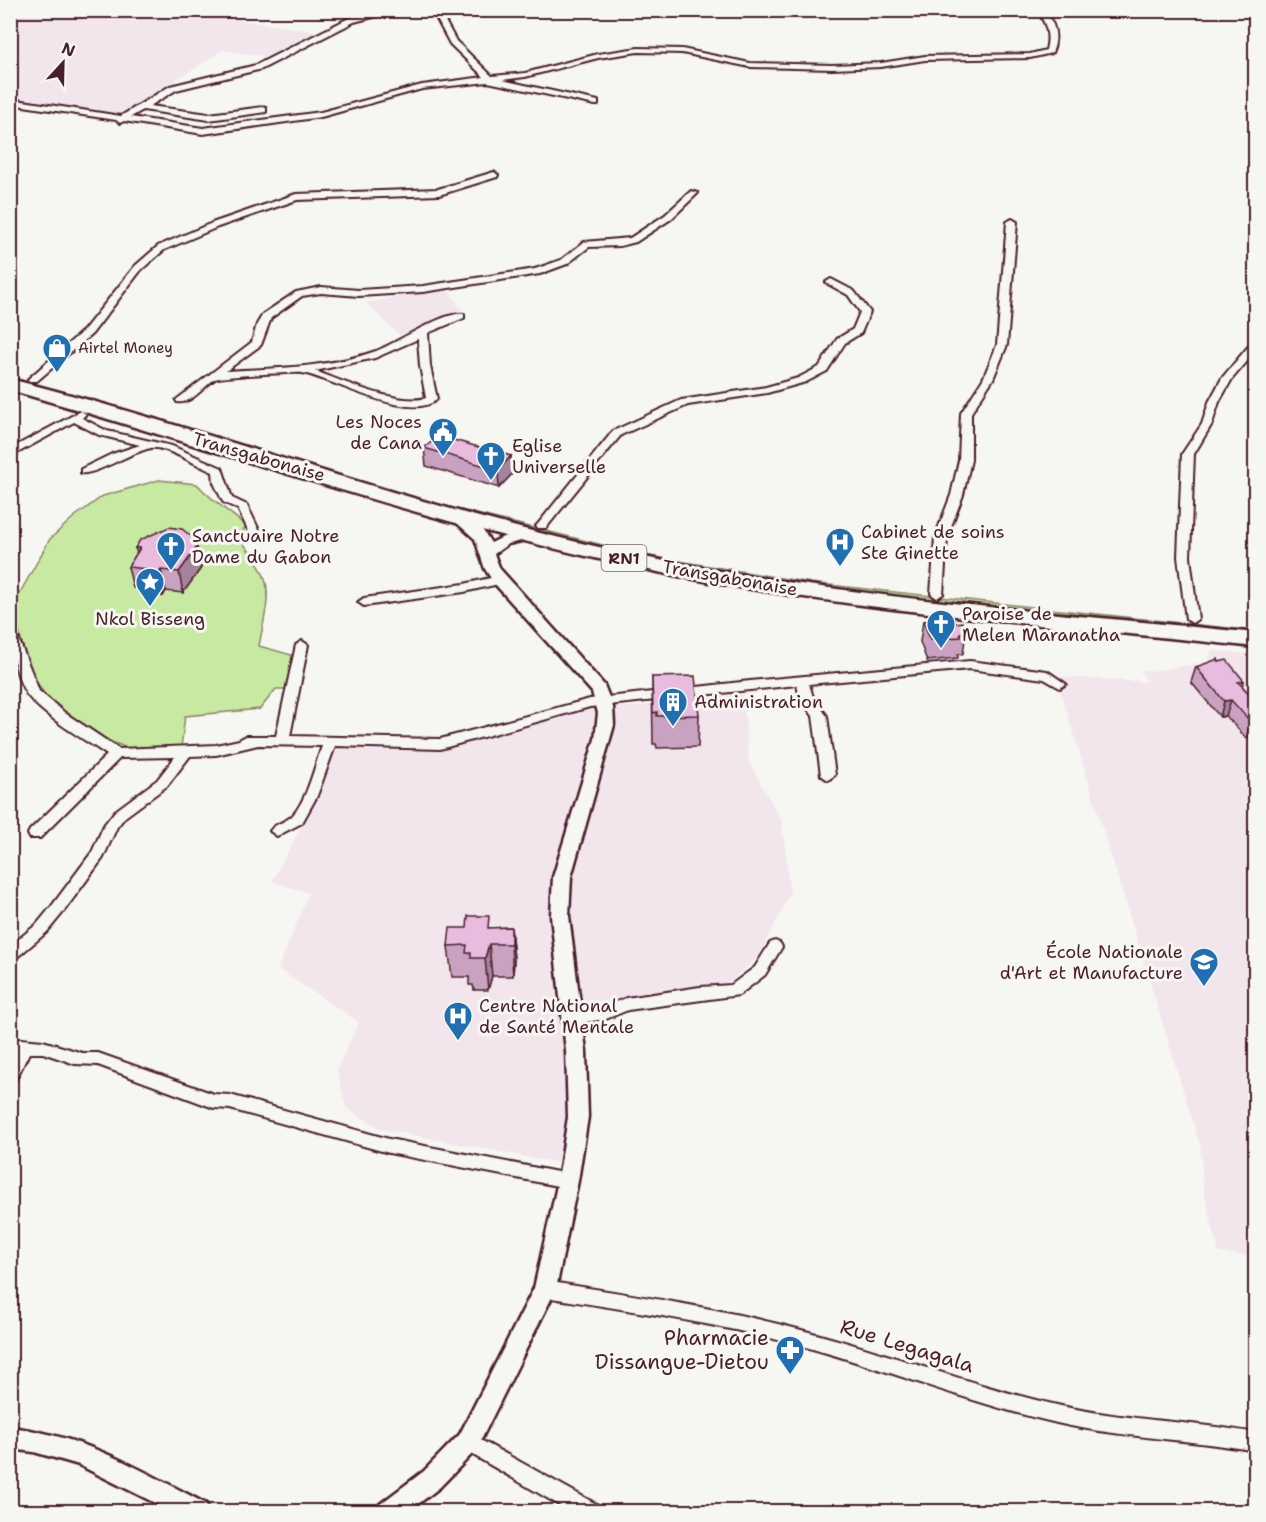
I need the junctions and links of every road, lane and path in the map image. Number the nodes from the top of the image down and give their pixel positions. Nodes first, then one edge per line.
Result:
1 (398, 10) edge
2 (435, 10) edge
3 (1039, 10) edge
4 (1242, 10) edge
5 (1256, 14) edge
6 (491, 80) junction
7 (10, 101) edge
8 (595, 103) dead end
9 (142, 107) junction
10 (263, 110) dead end
11 (120, 120) junction
12 (494, 175) dead end
13 (694, 193) dead end
14 (1012, 222) dead end
15 (831, 282) dead end
16 (460, 316) dead end
17 (423, 331) junction
18 (1256, 344) edge
19 (303, 370) junction
20 (10, 373) edge
21 (214, 375) junction
22 (33, 379) junction
23 (10, 384) edge
24 (181, 400) dead end
25 (154, 444) junction
26 (10, 454) edge
27 (85, 471) dead end
28 (453, 515) junction
29 (253, 530) dead end
30 (536, 531) junction
31 (486, 553) junction
32 (499, 580) junction
33 (937, 594) junction
34 (364, 602) dead end
35 (1192, 619) junction
36 (1256, 627) edge
37 (10, 633) edge
38 (1256, 640) edge
39 (302, 645) dead end
40 (802, 680) junction
41 (1060, 684) dead end
42 (606, 701) junction
43 (282, 741) junction
44 (330, 742) junction
45 (186, 752) junction
46 (116, 754) junction
47 (828, 775) dead end
48 (277, 831) dead end
49 (35, 834) dead end
50 (775, 947) dead end
51 (10, 955) edge
52 (571, 1018) junction
53 (17, 1047) edge
54 (10, 1074) edge
55 (568, 1180) junction
56 (545, 1289) junction
57 (10, 1438) edge
58 (468, 1442) junction
59 (1256, 1442) edge
60 (198, 1512) edge
61 (387, 1512) edge
62 (591, 1512) edge

1 - 9 street
2 - 6 street
3 - 6 street
4 - 5 street
6 - 8 street
6 - 11 street
7 - 11 street
9 - 10 street
9 - 11 street
12 - 22 street
13 - 21 street
14 - 33 street
15 - 30 street
16 - 17 street
17 - 19 street
17 - 19 street
18 - 35 street
19 - 21 street
20 - 22 highway, Transgabonaise / RN1
21 - 24 street
22 - 30 highway, Transgabonaise / RN1
23 - 28 highway, Transgabonaise / RN1
25 - 26 street
25 - 27 street
25 - 29 street
28 - 30 highway, Transgabonaise / RN1
28 - 31 street
30 - 31 street
30 - 33 highway, Transgabonaise / RN1
30 - 38 highway, Transgabonaise / RN1
31 - 32 street
32 - 34 street
32 - 42 street
33 - 35 highway, Transgabonaise / RN1
35 - 36 highway, Transgabonaise / RN1
37 - 46 street
39 - 43 street
40 - 41 street
40 - 42 street
40 - 47 street
42 - 44 street
42 - 52 street
43 - 44 street
43 - 45 street
44 - 48 street
45 - 46 street
45 - 51 street
46 - 49 street
50 - 52 street
52 - 55 street
53 - 54 street
53 - 55 street
55 - 56 street
56 - 58 street
56 - 59 street, Rue Legagala
57 - 60 street
58 - 61 street
58 - 62 street

